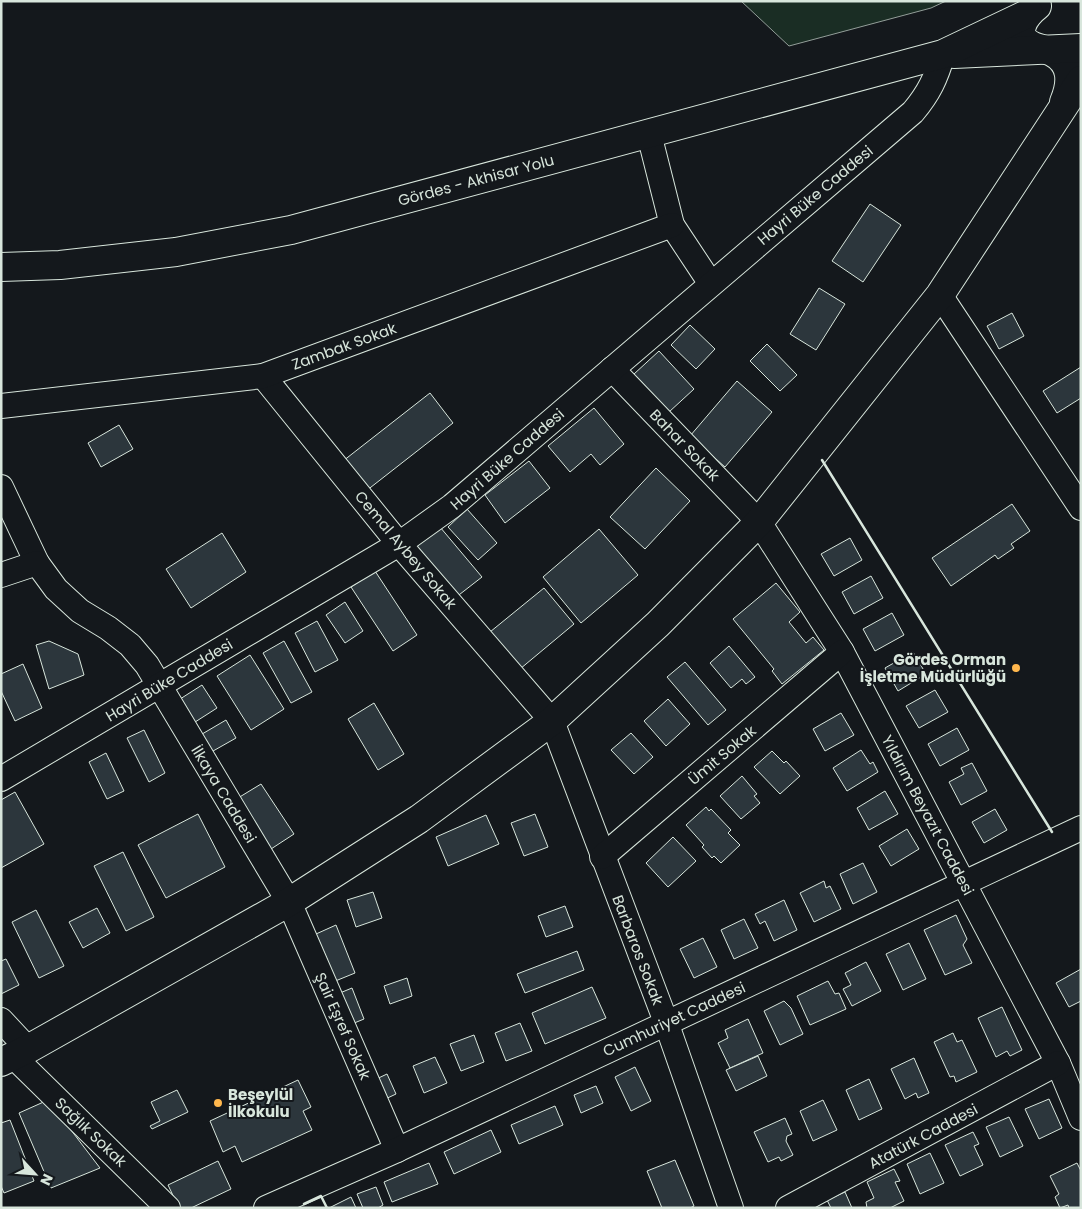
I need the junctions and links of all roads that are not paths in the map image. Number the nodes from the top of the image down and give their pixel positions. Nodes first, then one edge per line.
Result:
1 (1028, 5) edge
2 (1081, 48) edge
3 (1045, 50) junction
4 (943, 54) junction
5 (1081, 80) edge
6 (1063, 106) junction
7 (649, 134) junction
8 (672, 224) junction
9 (1, 268) edge
10 (711, 284) junction
11 (940, 295) junction
12 (612, 369) junction
13 (262, 376) junction
14 (1, 406) edge
15 (1, 487) edge
16 (1081, 508) edge
17 (758, 522) junction
18 (400, 544) junction
19 (37, 563) junction
20 (1, 575) edge
21 (842, 652) junction
22 (160, 686) junction
23 (552, 721) junction
24 (1, 779) edge
25 (1081, 828) edge
26 (602, 856) junction
27 (964, 884) junction
28 (289, 902) junction
29 (1, 1020) edge
30 (666, 1022) junction
31 (14, 1056) edge
32 (1058, 1064) junction
33 (1081, 1118) edge
34 (397, 1150) junction
35 (168, 1208) edge
36 (266, 1208) edge
37 (731, 1208) edge
38 (788, 1208) edge

1 - 3 main road, Gördes - Akhisar Yolu
1 - 4 main road, Gördes - Akhisar Yolu
2 - 3 main road, Gördes - Akhisar Yolu
3 - 4 main road, Gördes - Akhisar Yolu
3 - 6 main road, Gördes - Akhisar Yolu
4 - 7 main road, Gördes - Akhisar Yolu
4 - 10 street, Hayri Büke Caddesi
5 - 6 main road
6 - 11 main road
7 - 8 street
7 - 9 main road, Gördes - Akhisar Yolu
8 - 10 street
8 - 13 street, Zambak Sokak
10 - 12 street, Hayri Büke Caddesi
11 - 16 street
11 - 17 main road
12 - 17 street, Bahar Sokak
12 - 18 street, Hayri Büke Caddesi
13 - 14 street, Zambak Sokak
13 - 18 street, Cemal Aybey Sokak
15 - 19 street, İlkaya Caddesi
17 - 21 street, Yıldırım Beyazıt Caddesi
17 - 23 main road
18 - 22 street, Hayri Büke Caddesi
18 - 23 street, Cemal Aybey Sokak
19 - 20 street
19 - 22 street, İlkaya Caddesi
21 - 26 street, Ümit Sokak
21 - 27 street, Yıldırım Beyazıt Caddesi
22 - 24 street, Hayri Büke Caddesi
22 - 28 street, İlkaya Caddesi
23 - 26 street, Barbaros Sokak
23 - 28 main road
25 - 27 street, Cumhuriyet Caddesi
26 - 30 street, Barbaros Sokak
27 - 30 street, Cumhuriyet Caddesi
27 - 32 street, Yıldırım Beyazıt Caddesi
28 - 31 main road
28 - 34 street, Şair Eşref Sokak
29 - 31 street, Sağlık Sokak
30 - 34 street, Cumhuriyet Caddesi
30 - 37 street, Barbaros Sokak
31 - 35 street, Sağlık Sokak
32 - 33 street, Yıldırım Beyazıt Caddesi
32 - 38 street, Atatürk Caddesi
34 - 36 street, Cumhuriyet Caddesi

